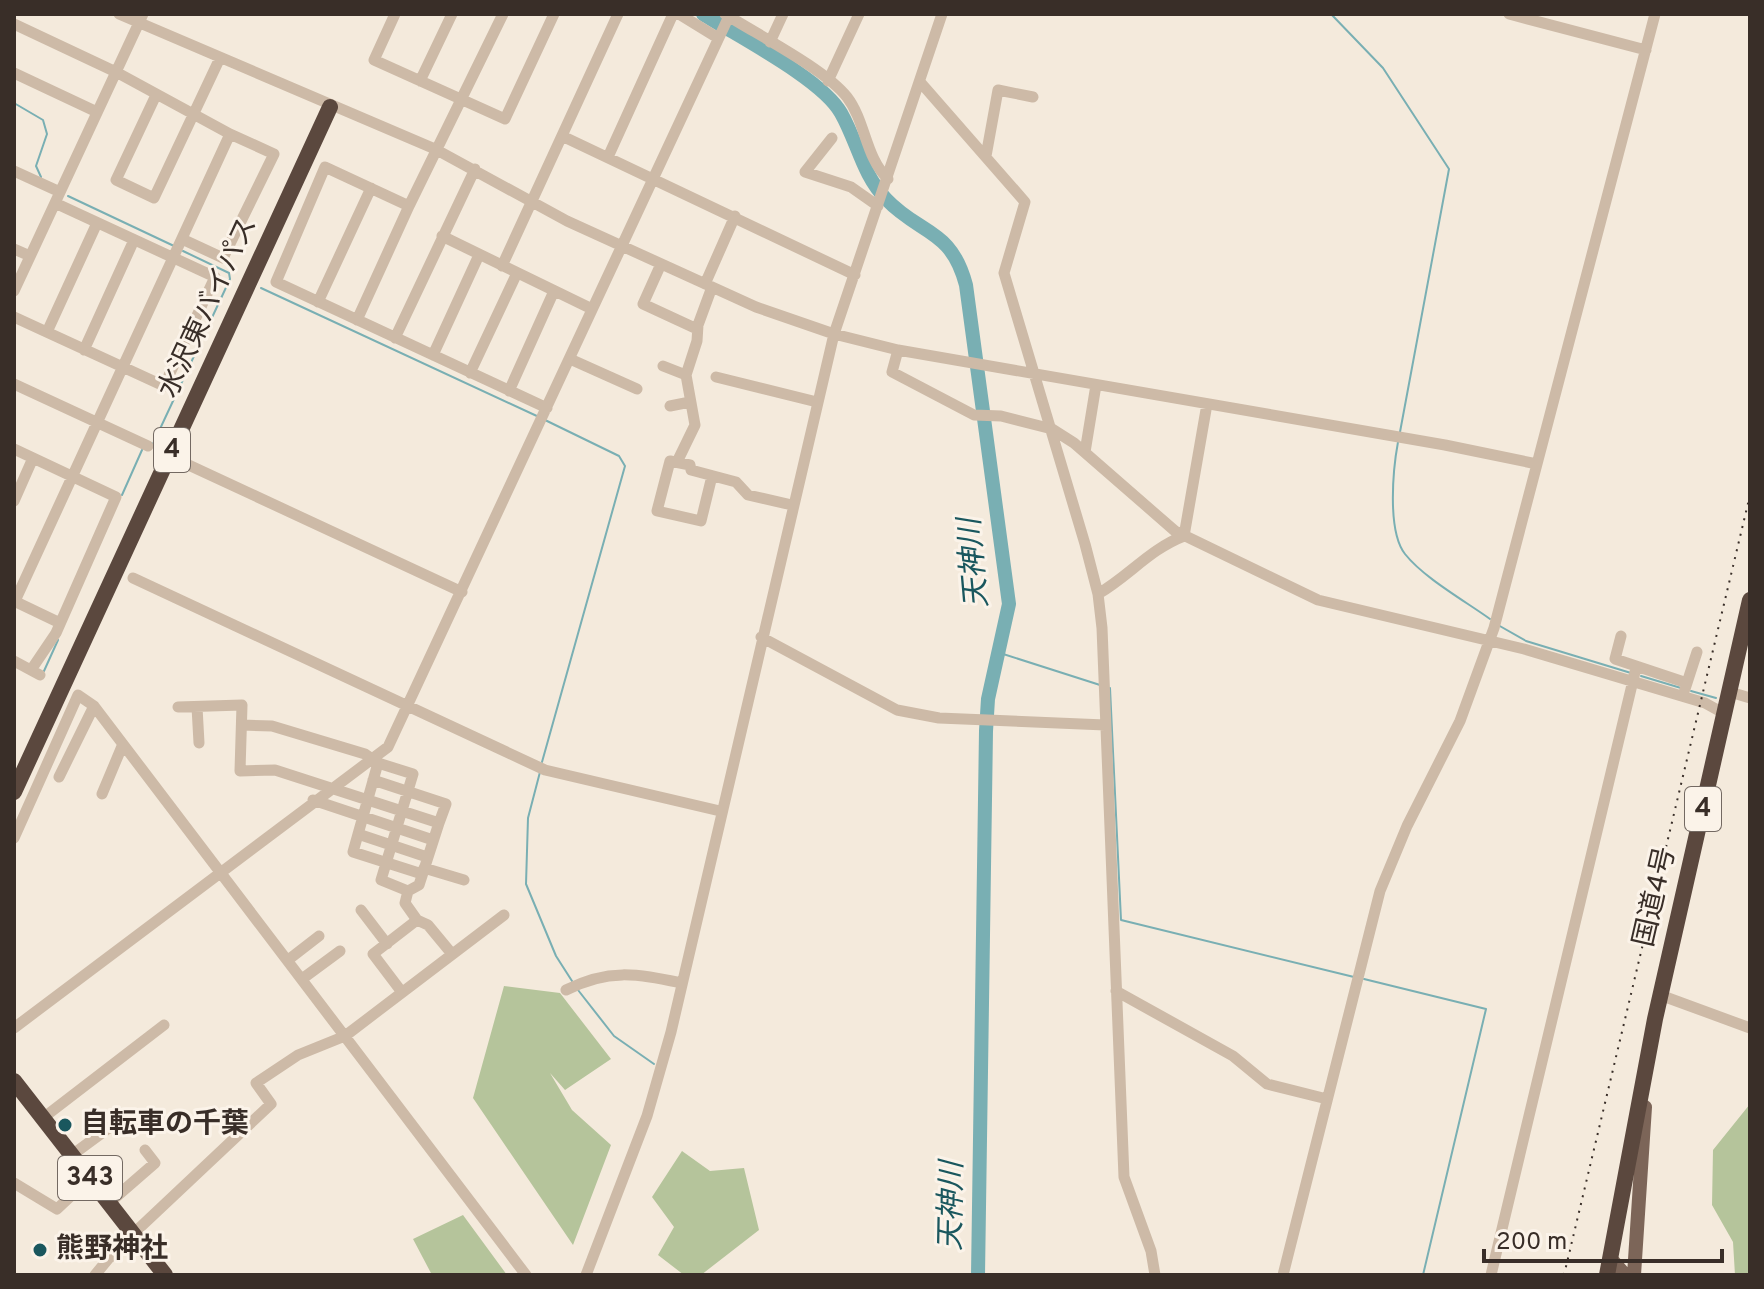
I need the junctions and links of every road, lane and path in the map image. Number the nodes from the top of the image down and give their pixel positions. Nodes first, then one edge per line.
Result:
1 (119, 14) edge
2 (395, 14) edge
3 (452, 14) edge
4 (503, 14) edge
5 (554, 14) edge
6 (618, 14) edge
7 (676, 14) edge
8 (783, 14) edge
9 (859, 14) edge
10 (942, 14) edge
11 (1509, 14) edge
12 (1655, 14) edge
13 (728, 15) edge
14 (141, 18) edge
15 (14, 24) edge
16 (718, 38) junction
17 (770, 42) junction
18 (1646, 50) junction
19 (219, 60) junction
20 (116, 72) junction
21 (14, 73) edge
22 (420, 81) junction
23 (828, 81) junction
24 (921, 83) junction
25 (156, 95) junction
26 (1033, 97) dead end
27 (463, 101) junction
28 (330, 107) junction
29 (97, 112) junction
30 (192, 116) junction
31 (230, 134) junction
32 (562, 136) junction
33 (832, 138) dead end
34 (435, 149) junction
35 (986, 156) junction
36 (608, 157) junction
37 (475, 169) junction
38 (14, 171) edge
39 (653, 179) junction
40 (888, 179) junction
41 (371, 188) junction
42 (57, 198) junction
43 (531, 202) junction
44 (409, 206) junction
45 (878, 206) junction
46 (735, 216) junction
47 (97, 223) junction
48 (442, 236) junction
49 (182, 239) junction
50 (134, 240) junction
51 (622, 247) junction
52 (14, 249) edge
53 (479, 255) junction
54 (30, 256) junction
55 (173, 258) junction
56 (661, 264) junction
57 (502, 266) junction
58 (517, 273) junction
59 (855, 275) junction
60 (708, 286) junction
61 (14, 291) edge
62 (554, 291) junction
63 (318, 302) junction
64 (592, 309) junction
65 (14, 317) edge
66 (357, 320) junction
67 (697, 329) junction
68 (47, 332) junction
69 (834, 334) junction
70 (395, 338) junction
71 (84, 350) junction
72 (898, 350) junction
73 (433, 355) junction
74 (570, 359) junction
75 (663, 366) dead end
76 (122, 368) junction
77 (470, 373) junction
78 (686, 375) junction
79 (1037, 375) junction
80 (716, 377) dead end
81 (14, 384) edge
82 (1096, 385) junction
83 (637, 389) dead end
84 (509, 391) junction
85 (690, 402) junction
86 (817, 402) junction
87 (1207, 404) junction
88 (670, 406) dead end
89 (544, 416) junction
90 (97, 422) junction
91 (1052, 429) junction
92 (148, 446) dead end
93 (14, 449) edge
94 (1085, 452) junction
95 (33, 458) junction
96 (180, 461) dead end
97 (677, 462) junction
98 (1537, 464) junction
99 (73, 476) junction
100 (712, 476) junction
101 (14, 501) edge
102 (792, 505) junction
103 (1184, 536) junction
104 (133, 578) dead end
105 (462, 592) junction
106 (1098, 594) junction
107 (1750, 600) edge
108 (14, 601) edge
109 (60, 623) junction
110 (1621, 636) dead end
111 (761, 637) junction
112 (1490, 640) junction
113 (1697, 652) dead end
114 (14, 661) edge
115 (1634, 676) junction
116 (1685, 689) junction
117 (1730, 692) junction
118 (1750, 698) edge
119 (94, 706) junction
120 (408, 706) junction
121 (178, 707) dead end
122 (197, 707) junction
123 (1725, 714) junction
124 (242, 725) junction
125 (1105, 725) junction
126 (199, 743) dead end
127 (123, 744) junction
128 (376, 761) junction
129 (59, 777) dead end
130 (373, 780) junction
131 (332, 786) junction
132 (409, 791) junction
133 (14, 792) edge
134 (102, 794) dead end
135 (313, 800) junction
136 (369, 800) junction
137 (404, 811) junction
138 (720, 811) junction
139 (363, 817) junction
140 (439, 823) junction
141 (398, 829) junction
142 (358, 834) junction
143 (14, 838) edge
144 (433, 840) junction
145 (392, 846) junction
146 (387, 863) junction
147 (424, 866) junction
148 (220, 871) junction
149 (464, 880) dead end
150 (408, 891) junction
151 (361, 910) dead end
152 (504, 915) dead end
153 (417, 920) junction
154 (319, 936) dead end
155 (387, 944) junction
156 (340, 951) dead end
157 (452, 954) junction
158 (288, 960) junction
159 (302, 979) junction
160 (682, 983) junction
161 (566, 990) dead end
162 (401, 991) junction
163 (1116, 991) junction
164 (1660, 995) junction
165 (1655, 1019) junction
166 (164, 1025) dead end
167 (14, 1028) edge
168 (1750, 1028) edge
169 (345, 1036) junction
170 (14, 1081) edge
171 (1327, 1099) junction
172 (125, 1116) dead end
173 (43, 1118) junction
174 (145, 1150) dead end
175 (72, 1155) junction
176 (90, 1178) junction
177 (14, 1183) edge
178 (109, 1203) junction
179 (134, 1236) junction
180 (1610, 1258) junction
181 (95, 1275) edge
182 (165, 1275) edge
183 (526, 1275) edge
184 (586, 1275) edge
185 (1155, 1275) edge
186 (1283, 1275) edge
187 (1491, 1275) edge
188 (1607, 1275) edge
189 (1625, 1275) edge
190 (1634, 1275) edge

1 - 14 street
2 - 22 street
3 - 22 street
4 - 27 street
5 - 27 street
6 - 32 street
7 - 16 street
7 - 36 street
8 - 17 street
9 - 23 street
10 - 24 street
11 - 18 street
12 - 18 street
13 - 16 street
13 - 17 street
14 - 19 street
14 - 20 street
15 - 20 street
16 - 39 street
17 - 23 street
18 - 98 street
19 - 28 street
19 - 30 street
20 - 25 street
20 - 29 street
21 - 29 street
22 - 27 street
23 - 40 street
24 - 35 street
24 - 40 street
25 - 30 street
25 - 30 street
26 - 35 street
27 - 34 street
28 - 34 street
28 - 133 highway, 水沢東バイパス / 4
29 - 42 street
30 - 31 street
31 - 49 street
31 - 49 street
32 - 36 street
32 - 43 street
33 - 45 street
34 - 37 street
34 - 44 street
35 - 79 street
36 - 39 street
37 - 43 street
37 - 48 street
38 - 42 street
39 - 46 street
39 - 51 street
40 - 45 street
41 - 44 street
41 - 63 street
41 - 63 street
42 - 47 street
42 - 54 street
43 - 51 street
43 - 57 street
44 - 66 street
45 - 59 street
46 - 59 street
46 - 60 street
47 - 50 street
47 - 68 street
48 - 53 street
48 - 70 street
49 - 55 street
50 - 55 street
50 - 71 street
51 - 56 street
51 - 64 street
52 - 54 street
53 - 57 street
53 - 73 street
54 - 61 street
55 - 76 street
55 - 76 street
56 - 60 street
56 - 67 street
57 - 58 street
58 - 62 street
58 - 77 street
59 - 69 street
60 - 67 street
60 - 69 street
62 - 64 street
62 - 84 street
63 - 66 street
64 - 74 street
65 - 68 street
66 - 70 street
67 - 78 street
68 - 71 street
69 - 72 street
69 - 86 street
70 - 73 street
71 - 76 street
72 - 79 street
72 - 91 street
73 - 77 street
74 - 83 street
74 - 89 street
75 - 78 street
76 - 90 street
77 - 84 street
78 - 85 street
79 - 82 street
79 - 91 street
80 - 86 street
81 - 90 street
82 - 87 street
82 - 94 street
84 - 89 street
85 - 88 street
85 - 97 street
86 - 102 street
87 - 98 street
87 - 103 street
89 - 105 street
90 - 92 street
90 - 99 street
91 - 94 street
91 - 106 street
93 - 95 street
94 - 103 street
95 - 99 street
95 - 101 street
96 - 105 street
97 - 100 street
97 - 100 street
98 - 112 street
99 - 108 street
99 - 109 street
100 - 102 street
102 - 111 street
103 - 106 street
103 - 112 street
104 - 120 street
105 - 120 street
106 - 125 street
107 - 117 highway, 国道4号 / 4
108 - 109 street
109 - 114 street
110 - 115 street
111 - 125 street
111 - 138 street
112 - 115 street
112 - 171 street
113 - 116 street
115 - 116 street
115 - 187 street
116 - 123 street
117 - 118 street
117 - 123 highway, 国道4号 / 4
119 - 127 street
119 - 129 street
119 - 143 street
120 - 128 street
120 - 138 street
121 - 122 street
122 - 124 street
122 - 126 street
123 - 164 highway, 国道4号 / 4
124 - 128 street
124 - 131 street
125 - 163 street
127 - 134 street
127 - 148 street
128 - 130 street
128 - 131 street
128 - 132 street
130 - 132 street
130 - 136 street
131 - 135 street
131 - 136 street
132 - 137 street
132 - 140 street
135 - 139 street
135 - 148 street
136 - 137 street
136 - 139 street
137 - 140 street
137 - 141 street
138 - 160 street
139 - 141 street
139 - 142 street
140 - 144 street
141 - 144 street
141 - 145 street
142 - 145 street
142 - 146 street
144 - 147 street
145 - 146 street
145 - 147 street
146 - 147 street
146 - 150 street
147 - 149 street
147 - 150 street
148 - 158 street
148 - 167 street
150 - 153 street
151 - 155 street
152 - 157 street
153 - 155 street
153 - 157 street
154 - 158 street
155 - 162 street
156 - 159 street
157 - 162 street
158 - 159 street
159 - 169 street
160 - 161 street
160 - 184 street
162 - 169 street
163 - 171 street
163 - 185 street
164 - 165 highway, 国道4号 / 4
164 - 168 street
165 - 180 highway, 4
165 - 190 main road
166 - 173 street
169 - 179 street
169 - 183 street
170 - 173 highway, 343
171 - 186 street
172 - 175 street
173 - 175 highway, 343
174 - 178 street
175 - 176 highway, 343
176 - 177 street
176 - 178 highway, 343
178 - 179 highway, 343
179 - 181 street
179 - 182 highway, 343
180 - 188 highway, 4
180 - 189 main road

